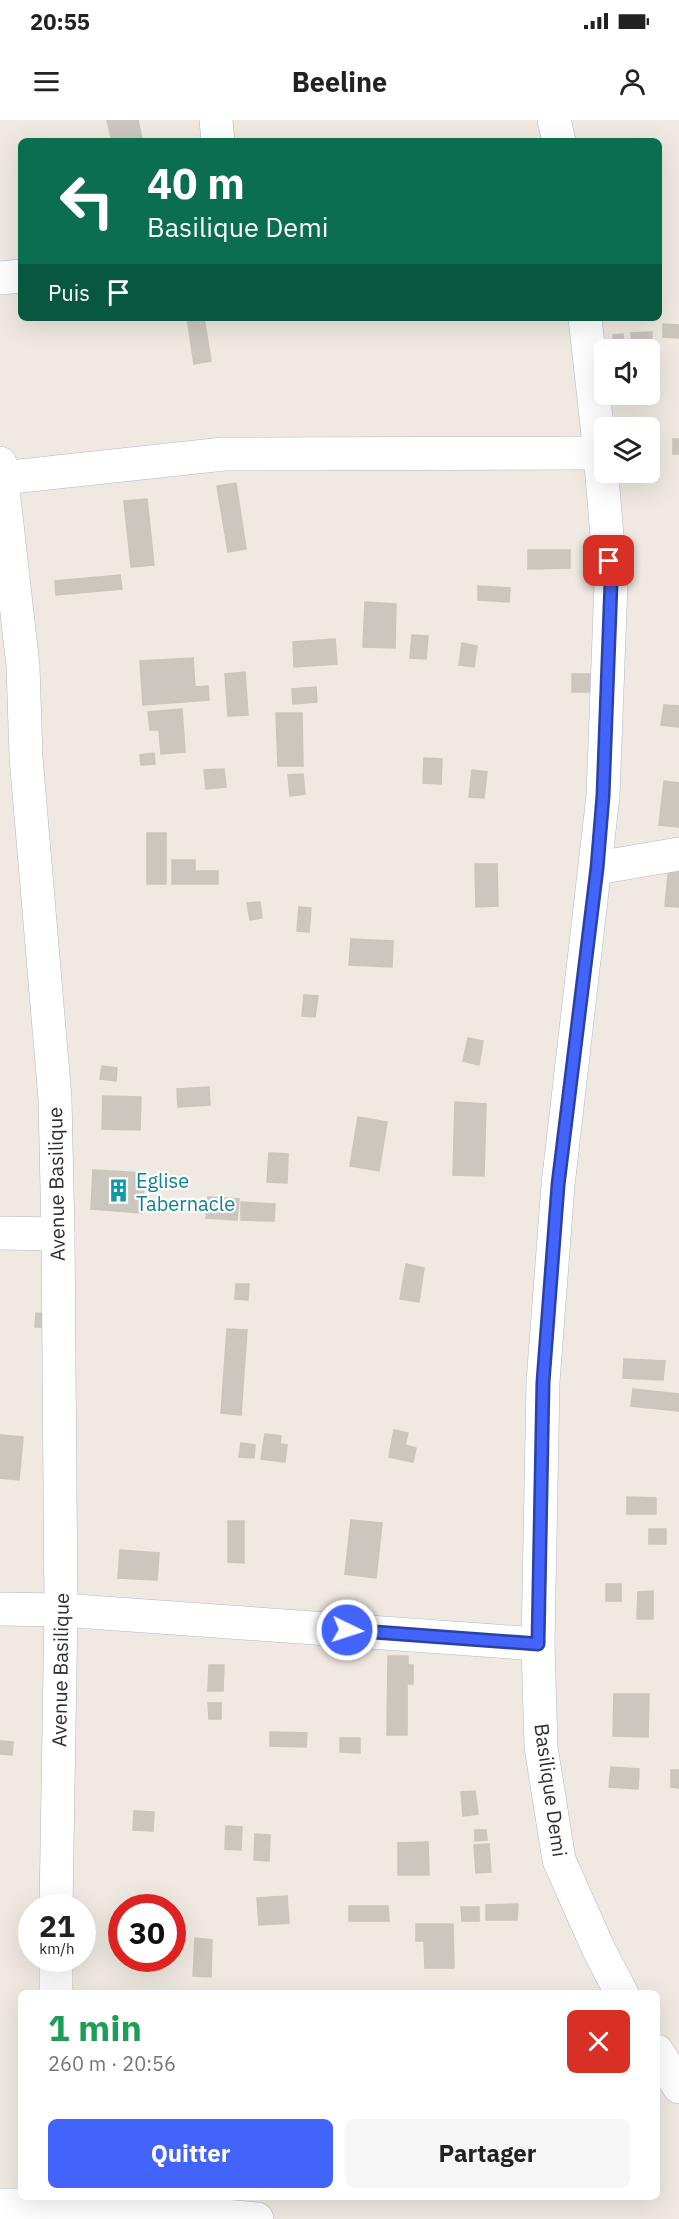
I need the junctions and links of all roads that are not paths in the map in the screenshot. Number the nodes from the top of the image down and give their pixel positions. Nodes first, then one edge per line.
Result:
1 (216, 120) edge
2 (554, 120) edge
3 (218, 138) edge
4 (558, 138) edge
5 (18, 276) edge
6 (0, 278) edge
7 (585, 321) edge
8 (596, 417) edge
9 (594, 453) edge
10 (1, 470) edge
11 (603, 483) edge
12 (11, 666) edge
13 (679, 854) edge
14 (597, 868) junction
15 (0, 1233) edge
16 (58, 1234) junction
17 (0, 1609) edge
18 (61, 1610) junction
19 (538, 1644) junction
20 (56, 1894) edge
21 (56, 1972) edge
22 (57, 1990) edge
23 (620, 1990) edge
24 (660, 2055) edge
25 (679, 2087) edge
26 (0, 2205) edge
27 (52, 2207) edge
28 (257, 2219) edge

1 - 3 street
2 - 4 street
5 - 6 street
7 - 8 street, Basilique Demi
9 - 10 street
10 - 12 street, Avenue Basilique
11 - 14 street, Basilique Demi
12 - 16 street, Avenue Basilique
13 - 14 street
14 - 19 street, Basilique Demi
15 - 16 street
16 - 18 street, Avenue Basilique
17 - 18 street
18 - 19 street
18 - 20 street, Avenue Basilique
19 - 23 street, Basilique Demi
21 - 22 street
24 - 25 street
26 - 27 street
27 - 28 street

